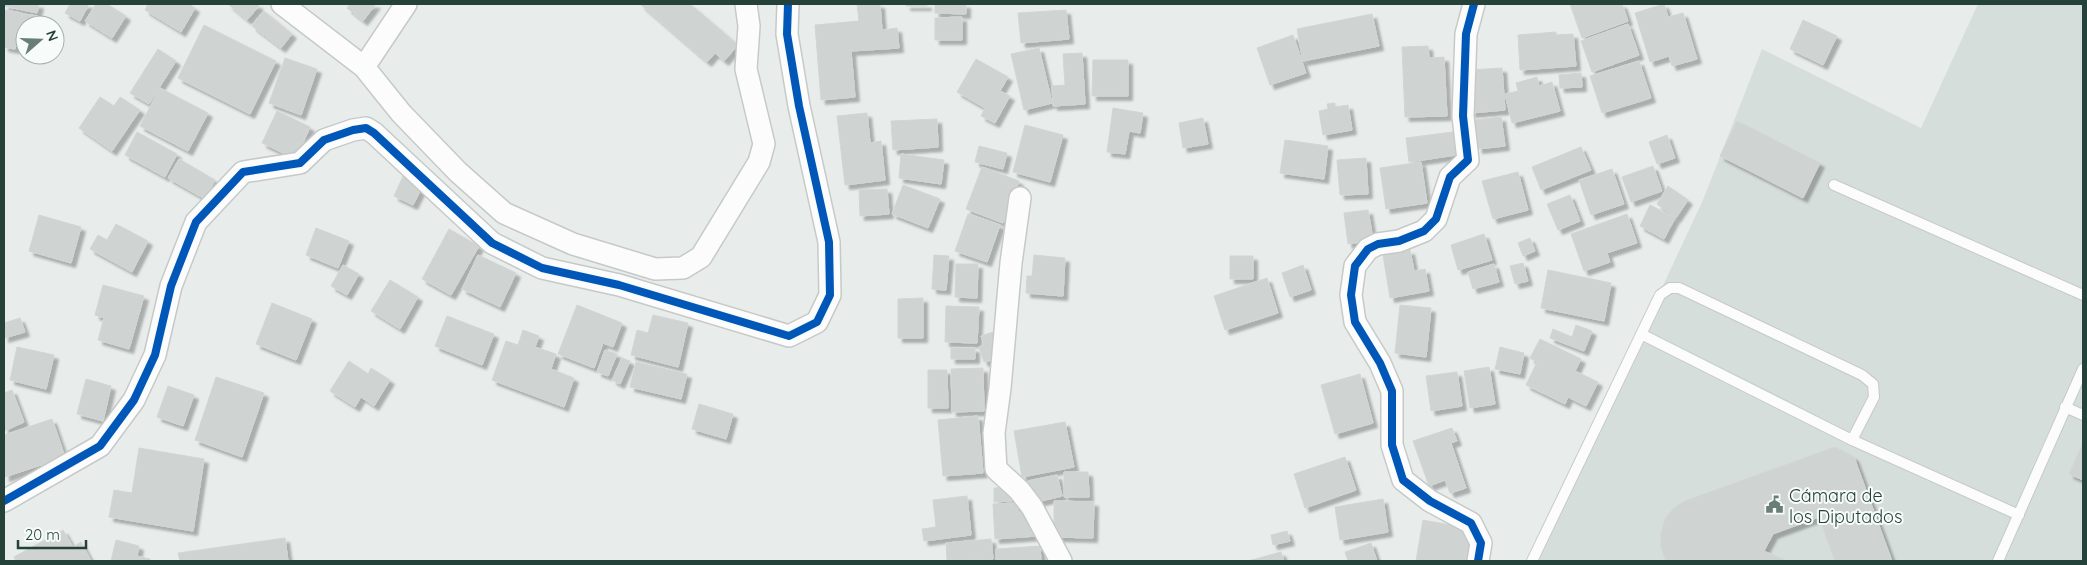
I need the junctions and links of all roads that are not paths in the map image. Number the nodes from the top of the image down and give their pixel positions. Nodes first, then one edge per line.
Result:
1 (282, 4) edge
2 (406, 4) edge
3 (746, 4) edge
4 (788, 4) edge
5 (1474, 4) edge
6 (364, 67) junction
7 (1834, 185) dead end
8 (1020, 198) dead end
9 (2083, 295) edge
10 (1641, 334) junction
11 (2083, 369) edge
12 (2065, 407) junction
13 (2083, 415) edge
14 (1852, 440) junction
15 (4, 501) edge
16 (2019, 515) junction
17 (1061, 561) edge
18 (1478, 561) edge
19 (1532, 561) edge
20 (1998, 561) edge

1 - 6 street
2 - 6 street
3 - 6 street
4 - 15 street
5 - 18 street
7 - 9 lane
8 - 17 street
10 - 14 lane
10 - 14 lane
10 - 19 lane
11 - 12 lane
12 - 13 lane
12 - 16 lane
14 - 16 lane
16 - 20 lane

